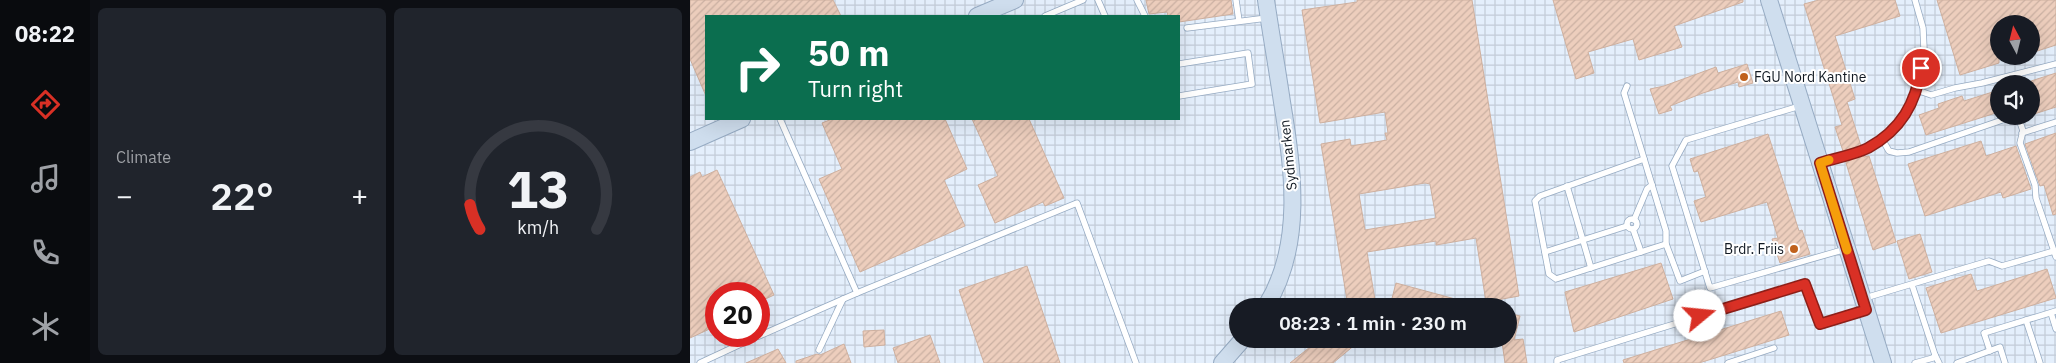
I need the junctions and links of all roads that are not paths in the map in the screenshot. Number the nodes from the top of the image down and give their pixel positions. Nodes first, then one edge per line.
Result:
1 (1015, 0) edge
2 (1083, 0) edge
3 (1098, 0) edge
4 (1138, 0) edge
5 (1236, 0) edge
6 (1266, 0) edge
7 (1769, 0) edge
8 (1914, 0) edge
9 (979, 15) edge
10 (1047, 15) edge
11 (1106, 15) edge
12 (1145, 15) edge
13 (1269, 17) junction
14 (1239, 21) junction
15 (1187, 28) dead end
16 (1180, 64) edge
17 (2056, 64) edge
18 (2022, 75) edge
19 (1990, 83) edge
20 (1627, 86) dead end
21 (1917, 90) junction
22 (1180, 96) edge
23 (1802, 105) junction
24 (740, 120) edge
25 (780, 120) edge
26 (2056, 122) edge
27 (1990, 124) edge
28 (2020, 125) edge
29 (2022, 133) junction
30 (1882, 139) junction
31 (690, 142) edge
32 (1644, 159) junction
33 (1820, 163) junction
34 (1652, 185) junction
35 (1567, 186) junction
36 (1630, 227) junction
37 (1583, 240) junction
38 (1666, 244) junction
39 (1846, 249) junction
40 (1544, 252) junction
41 (1641, 252) junction
42 (2055, 254) edge
43 (1591, 268) junction
44 (1705, 271) junction
45 (1912, 285) junction
46 (858, 293) junction
47 (1271, 298) edge
48 (842, 299) junction
49 (1865, 304) junction
50 (2053, 312) edge
51 (2026, 320) junction
52 (2056, 329) edge
53 (770, 331) edge
54 (734, 347) edge
55 (1235, 348) edge
56 (1774, 348) dead end
57 (819, 350) dead end
58 (1990, 351) junction
59 (1935, 355) junction
60 (700, 363) edge
61 (1136, 363) edge
62 (1222, 363) edge
63 (1557, 363) edge
64 (1728, 363) edge
65 (1883, 363) edge
66 (1917, 363) edge
67 (1939, 363) edge
68 (1958, 363) edge
69 (2005, 363) edge
70 (2040, 363) edge

1 - 9 street
2 - 10 lane
3 - 11 lane
4 - 12 lane
5 - 14 lane
6 - 13 street, Sydmarken
7 - 23 street
8 - 21 lane
13 - 14 lane
13 - 47 street, Sydmarken
14 - 15 lane
16 - 22 lane
17 - 18 lane
19 - 21 lane
20 - 32 lane
21 - 30 lane
23 - 33 street
23 - 44 lane
24 - 31 street
25 - 46 lane
26 - 29 lane
27 - 30 lane
28 - 29 lane
29 - 42 lane
30 - 33 lane
32 - 34 lane
32 - 35 lane
33 - 39 street
34 - 36 lane
34 - 38 lane
35 - 37 lane
35 - 40 lane
36 - 37 lane
36 - 41 lane
37 - 40 lane
37 - 43 lane
38 - 41 lane
38 - 44 lane
39 - 44 lane
39 - 49 street
40 - 43 lane
41 - 43 lane
42 - 45 lane
45 - 49 lane
45 - 59 lane
46 - 48 lane
46 - 61 lane
48 - 53 lane
48 - 57 lane
49 - 63 lane
49 - 65 street
50 - 51 lane
50 - 52 lane
51 - 58 lane
51 - 70 lane
54 - 60 lane
55 - 62 street
56 - 64 lane
58 - 68 lane
58 - 69 lane
59 - 66 lane
59 - 67 lane

